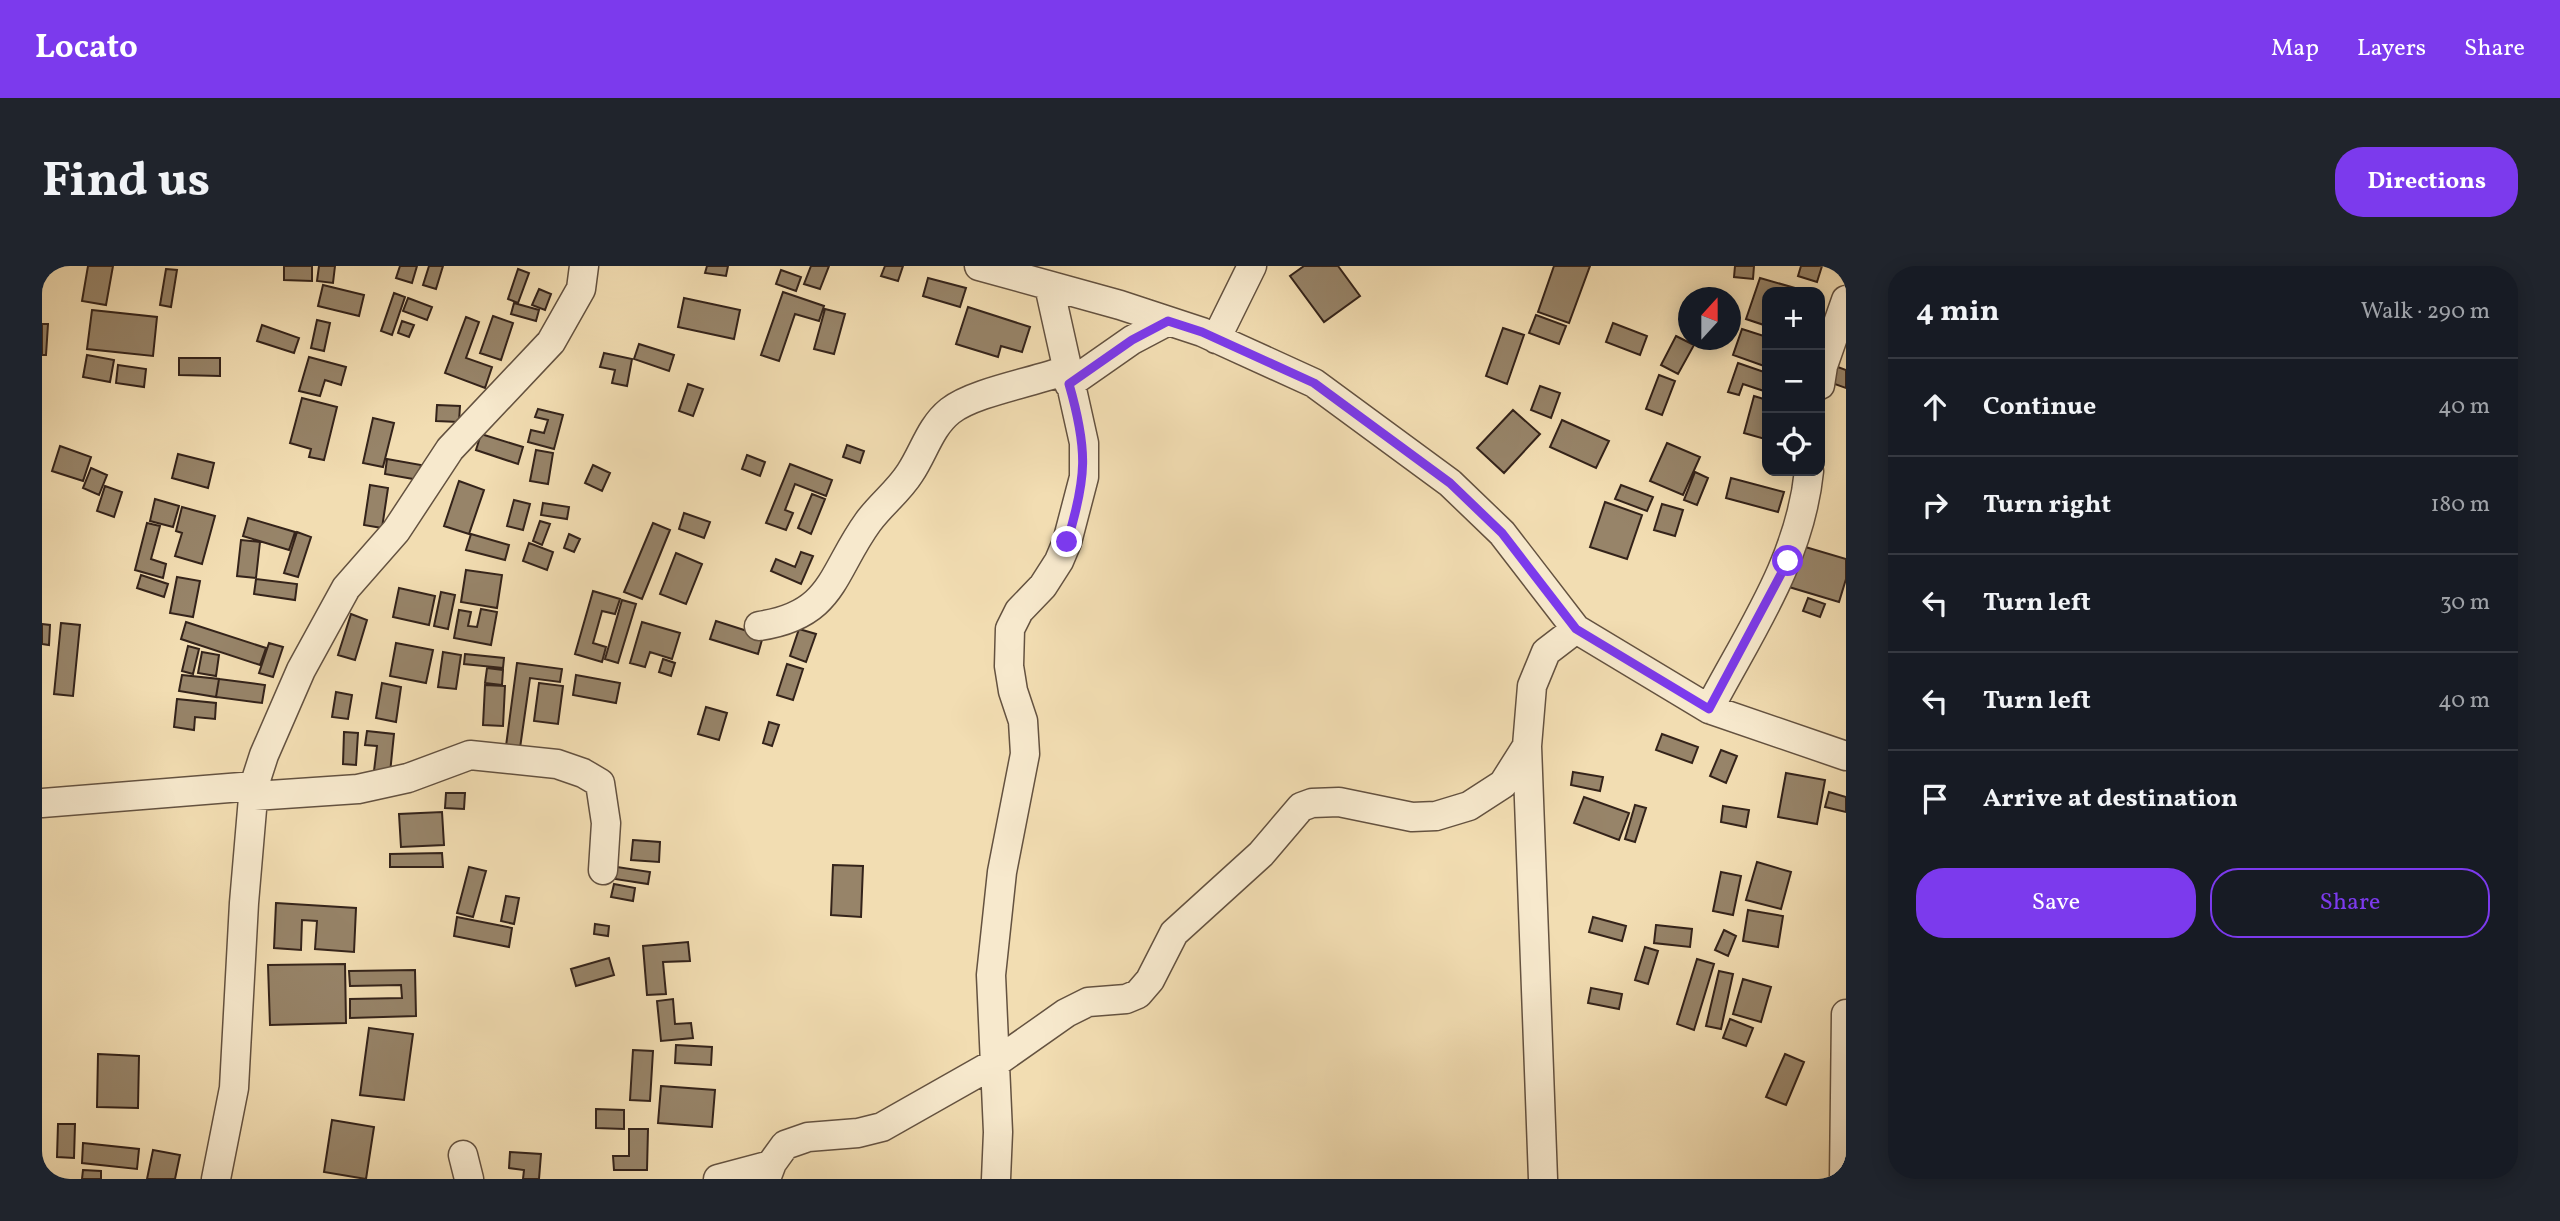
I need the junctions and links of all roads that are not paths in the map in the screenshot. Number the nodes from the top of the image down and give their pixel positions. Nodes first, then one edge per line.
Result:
1 (584, 266) edge
2 (979, 266) edge
3 (1252, 266) edge
4 (1049, 286) junction
5 (1846, 300) edge
6 (1168, 321) junction
7 (1216, 339) junction
8 (1825, 360) edge
9 (1068, 377) junction
10 (1808, 476) edge
11 (759, 626) dead end
12 (1576, 629) junction
13 (1709, 709) junction
14 (1527, 746) junction
15 (1846, 756) edge
16 (254, 791) junction
17 (42, 803) edge
18 (603, 870) dead end
19 (1846, 1014) edge
20 (995, 1063) junction
21 (768, 1172) edge
22 (216, 1179) edge
23 (718, 1179) edge
24 (996, 1179) edge
25 (1543, 1179) edge
26 (1844, 1179) edge

1 - 16 street
2 - 4 street
3 - 7 street
4 - 6 street
4 - 9 street
5 - 8 street
6 - 7 street
6 - 9 street
7 - 12 street
9 - 11 street
9 - 20 street
10 - 13 street
12 - 13 street
12 - 14 street
13 - 15 street
14 - 20 street
14 - 25 street
16 - 17 street
16 - 18 street
16 - 22 street
19 - 26 street
20 - 21 street
20 - 24 street
21 - 23 street

